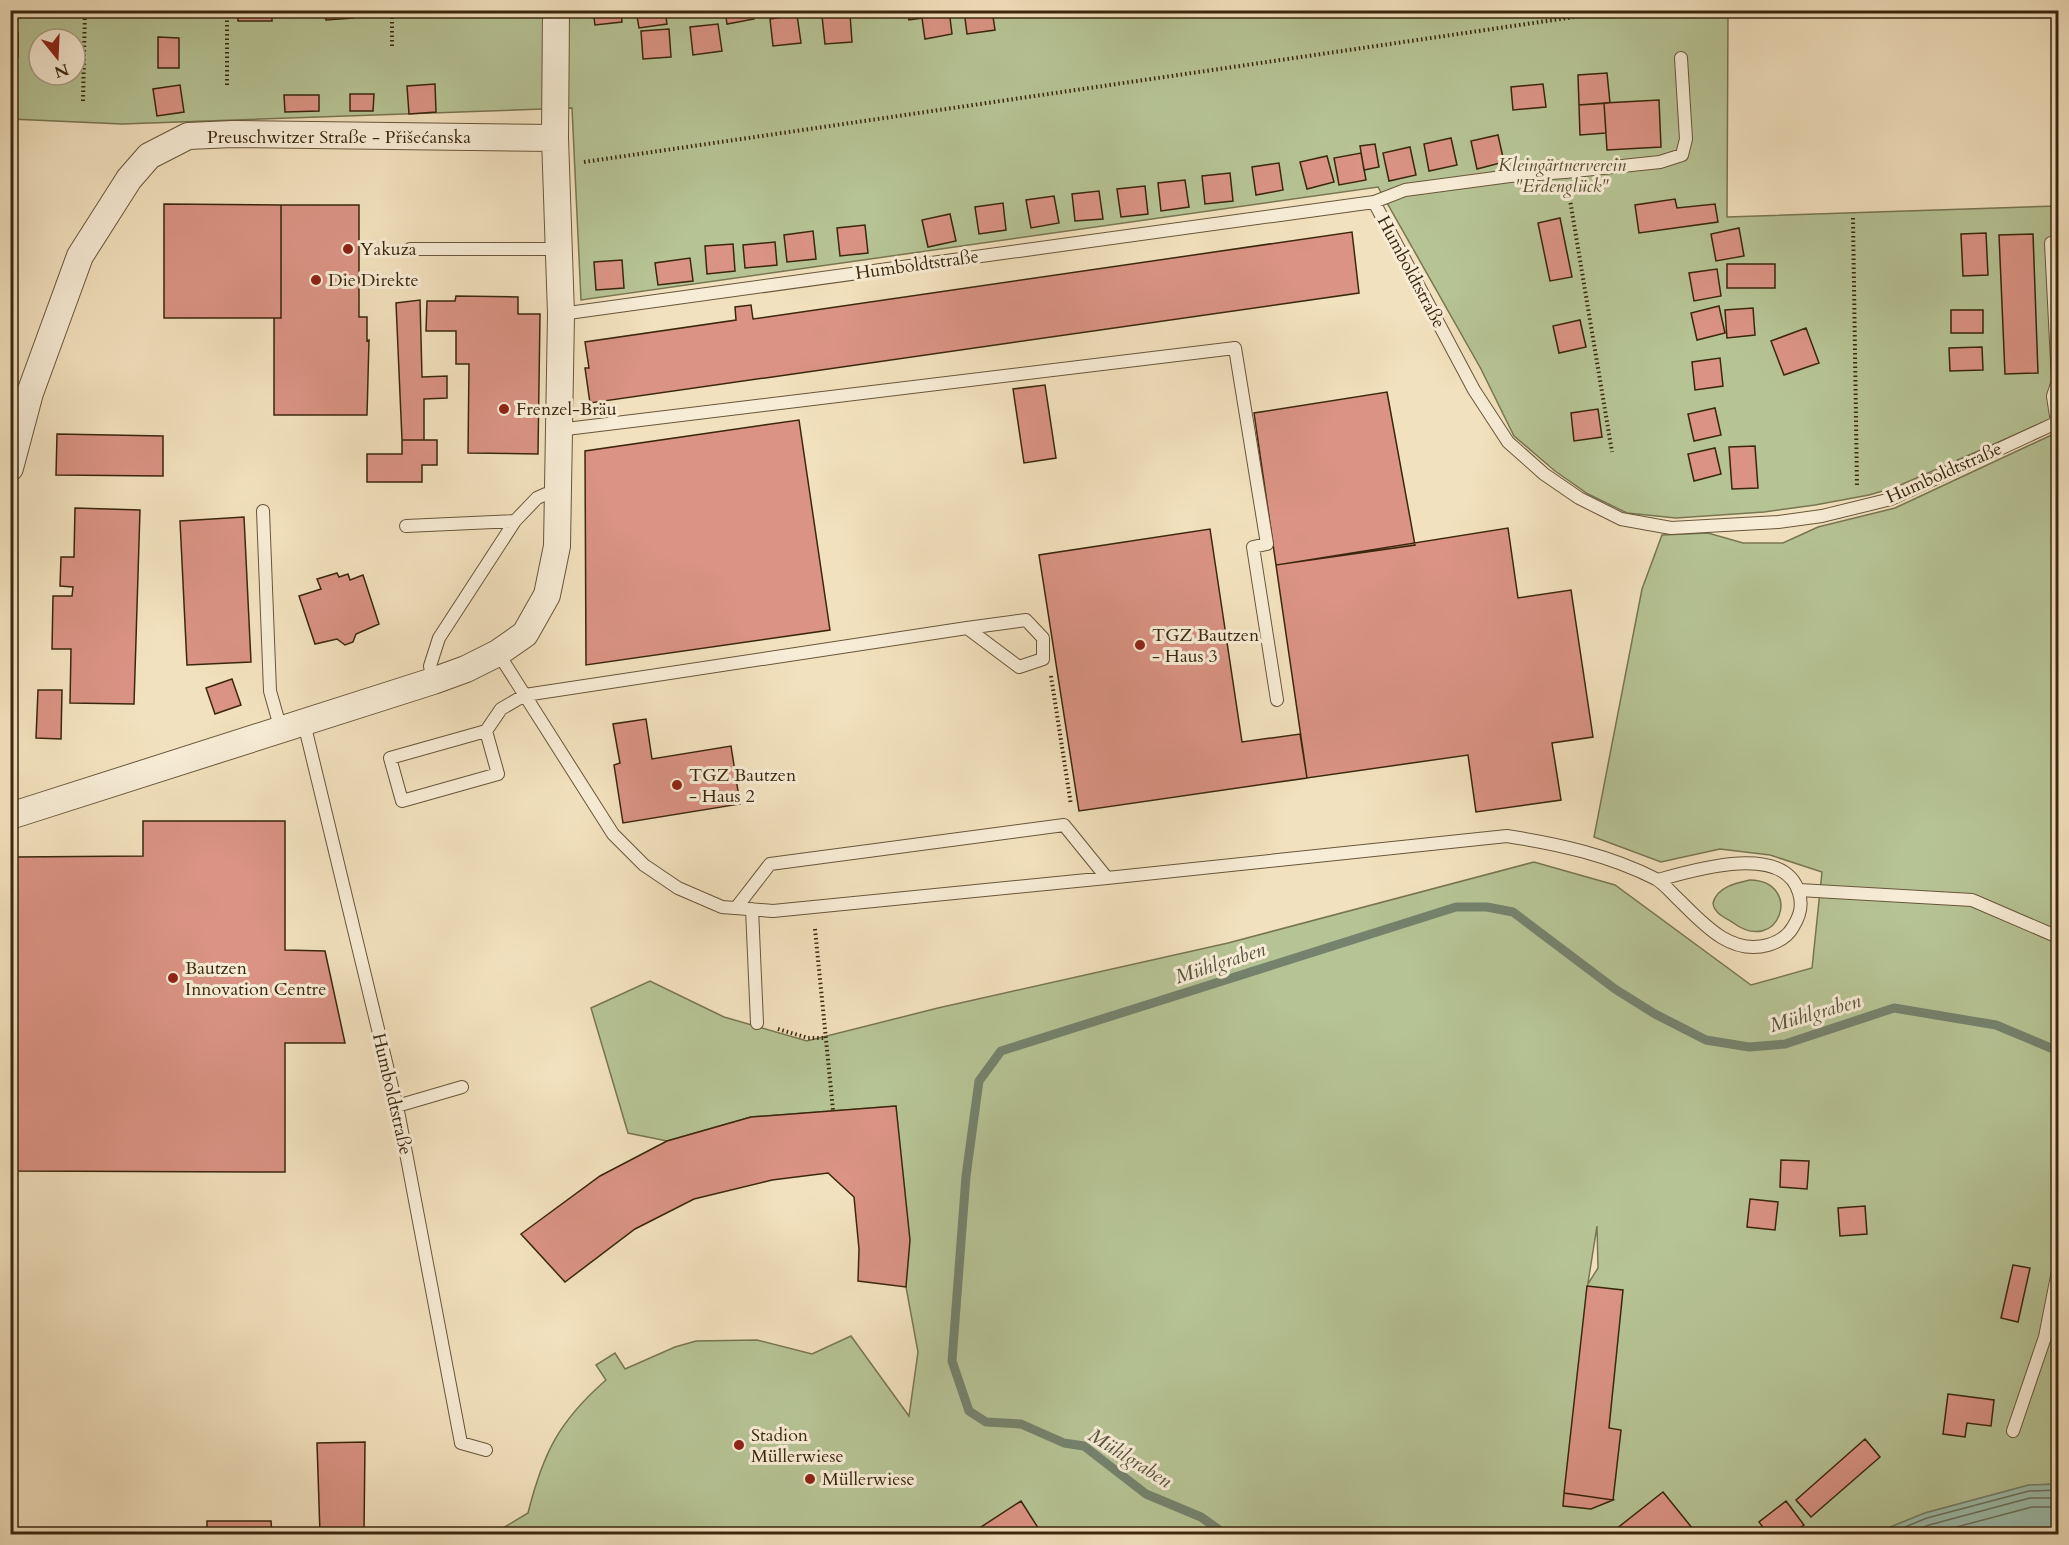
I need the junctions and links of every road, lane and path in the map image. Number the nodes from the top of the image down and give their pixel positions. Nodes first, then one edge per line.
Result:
1 (84, 10) edge
2 (227, 10) edge
3 (392, 10) edge
4 (555, 10) edge
5 (1581, 10) edge
6 (392, 46) dead end
7 (1681, 58) dead end
8 (227, 85) dead end
9 (83, 101) dead end
10 (555, 138) junction
11 (555, 167) junction
12 (1565, 172) junction
13 (1374, 202) junction
14 (1853, 218) dead end
15 (2051, 243) dead end
16 (410, 249) dead end
17 (558, 249) junction
18 (561, 314) junction
19 (2058, 380) edge
20 (2058, 423) edge
21 (558, 430) junction
22 (1612, 452) dead end
23 (10, 468) edge
24 (556, 494) junction
25 (1857, 507) junction
26 (263, 511) dead end
27 (514, 521) junction
28 (406, 526) dead end
29 (966, 628) junction
30 (498, 653) junction
31 (1043, 659) junction
32 (433, 681) junction
33 (525, 695) junction
34 (1277, 700) dead end
35 (292, 727) junction
36 (486, 731) junction
37 (1072, 805) dead end
38 (10, 816) edge
39 (1107, 878) junction
40 (1658, 880) junction
41 (1799, 890) junction
42 (813, 907) junction
43 (736, 908) junction
44 (752, 909) junction
45 (2058, 937) edge
46 (757, 1023) joint
47 (826, 1038) junction
48 (462, 1087) dead end
49 (397, 1106) junction
50 (833, 1110) dead end
51 (2058, 1271) edge
52 (2013, 1431) dead end
53 (486, 1450) dead end

1 - 9 path
2 - 8 path
3 - 6 path
4 - 10 street
5 - 11 path
7 - 12 lane
10 - 11 street
10 - 23 street, Preuschwitzer Straße - Přišećanska
11 - 17 street
12 - 13 lane
12 - 22 path
13 - 18 lane, Humboldtstraße
13 - 25 lane, Humboldtstraße
14 - 25 path
15 - 19 lane
16 - 17 lane
17 - 18 street
18 - 21 street
19 - 20 lane
20 - 25 lane, Humboldtstraße
21 - 24 street
21 - 34 lane
24 - 27 lane
24 - 30 street
26 - 35 lane, Humboldtstraße
27 - 28 lane
27 - 32 lane
29 - 31 lane
29 - 31 lane
29 - 33 lane
30 - 32 street
30 - 33 lane
31 - 37 path
32 - 35 street
33 - 36 lane
33 - 43 lane
35 - 38 street
35 - 49 lane, Humboldtstraße
36 - 36 lane
39 - 40 lane
39 - 42 lane
39 - 43 lane
40 - 41 lane
40 - 41 lane
41 - 45 lane
42 - 44 lane
42 - 47 path
43 - 44 lane
44 - 46 lane
46 - 47 path
47 - 50 path
48 - 49 lane
49 - 53 lane, Humboldtstraße
51 - 52 lane

